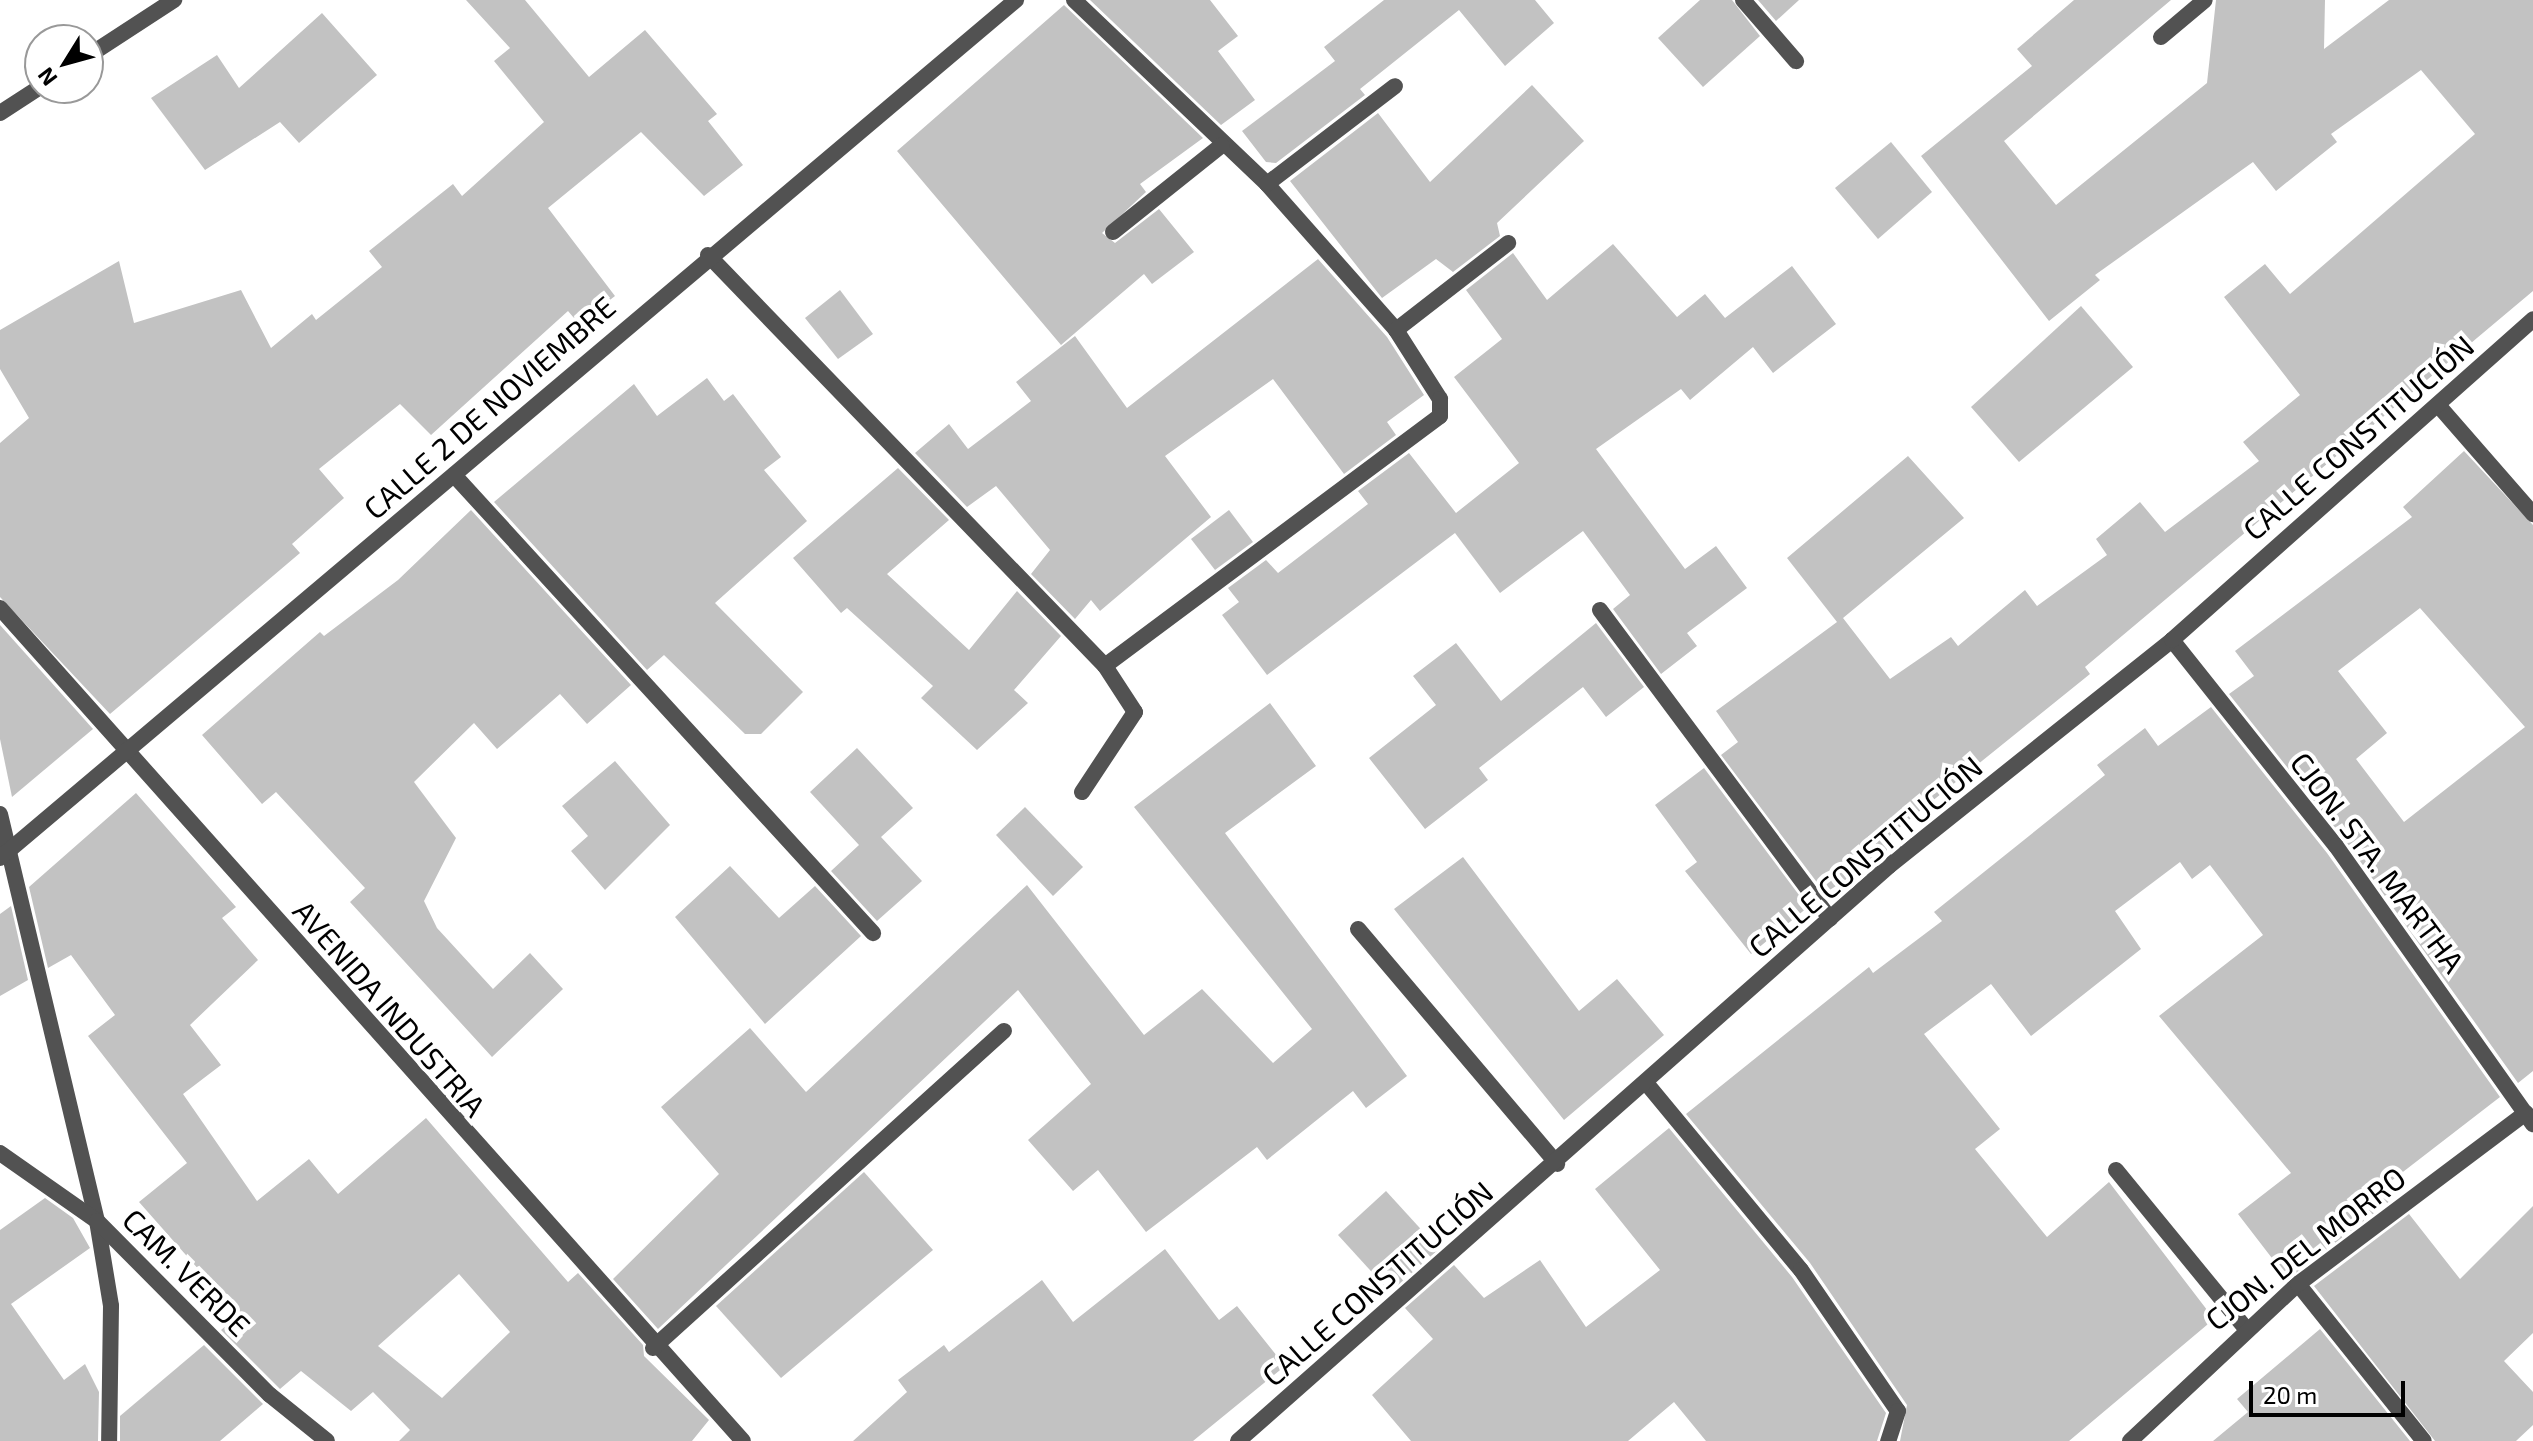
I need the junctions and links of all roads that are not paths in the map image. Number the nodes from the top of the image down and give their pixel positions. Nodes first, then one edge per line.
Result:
1 (174, 0) edge
2 (1016, 0) edge
3 (1074, 0) edge
4 (1743, 0) edge
5 (2205, 0) edge
6 (2161, 37) dead end
7 (104, 46) edge
8 (1796, 61) dead end
9 (1395, 86) dead end
10 (24, 97) edge
11 (0, 113) edge
12 (1222, 145) junction
13 (1267, 184) junction
14 (1113, 232) dead end
15 (1508, 243) dead end
16 (708, 255) junction
17 (2533, 319) edge
18 (1396, 330) junction
19 (2438, 405) junction
20 (454, 475) junction
21 (2533, 514) edge
22 (0, 608) edge
23 (1600, 610) dead end
24 (2172, 640) junction
25 (1105, 666) junction
26 (129, 754) junction
27 (1082, 792) dead end
28 (0, 814) edge
29 (4, 855) edge
30 (1830, 919) junction
31 (1358, 929) dead end
32 (873, 933) dead end
33 (1004, 1031) dead end
34 (1647, 1084) junction
35 (2529, 1118) edge
36 (0, 1153) edge
37 (1557, 1164) junction
38 (2116, 1170) dead end
39 (97, 1221) junction
40 (2298, 1284) junction
41 (2246, 1329) junction
42 (653, 1348) junction
43 (109, 1441) edge
44 (327, 1441) edge
45 (743, 1441) edge
46 (1238, 1441) edge
47 (1888, 1441) edge
48 (2130, 1441) edge
49 (2424, 1441) edge

1 - 7 street
2 - 16 street, CALLE 2 DE NOVIEMBRE
3 - 12 street
4 - 8 street
5 - 6 street
9 - 13 street
10 - 11 street
12 - 13 street
12 - 14 street
13 - 18 street
15 - 18 street
16 - 20 street, CALLE 2 DE NOVIEMBRE
16 - 25 street
17 - 19 street, CALLE CONSTITUCIÓN
18 - 25 street
19 - 21 street
19 - 24 street, CALLE CONSTITUCIÓN
20 - 26 street, CALLE 2 DE NOVIEMBRE
20 - 32 street
22 - 26 street, AVENIDA INDUSTRIA
23 - 30 street
24 - 30 street, CALLE CONSTITUCIÓN
24 - 35 street, CJON. STA. MARTHA
25 - 27 street
26 - 29 street, CALLE 2 DE NOVIEMBRE
26 - 42 street, AVENIDA INDUSTRIA
28 - 29 street
29 - 39 street
30 - 34 street, CALLE CONSTITUCIÓN
31 - 37 street
33 - 42 street
34 - 37 street, CALLE CONSTITUCIÓN
34 - 47 street
35 - 40 street, CJON. DEL MORRO
36 - 39 street, CAM. VERDE
37 - 46 street, CALLE CONSTITUCIÓN
38 - 41 street
39 - 43 street
39 - 44 street, CAM. VERDE
40 - 41 street, CJON. DEL MORRO
40 - 49 street
41 - 48 street, CJON. DEL MORRO
42 - 45 street, AVENIDA INDUSTRIA

